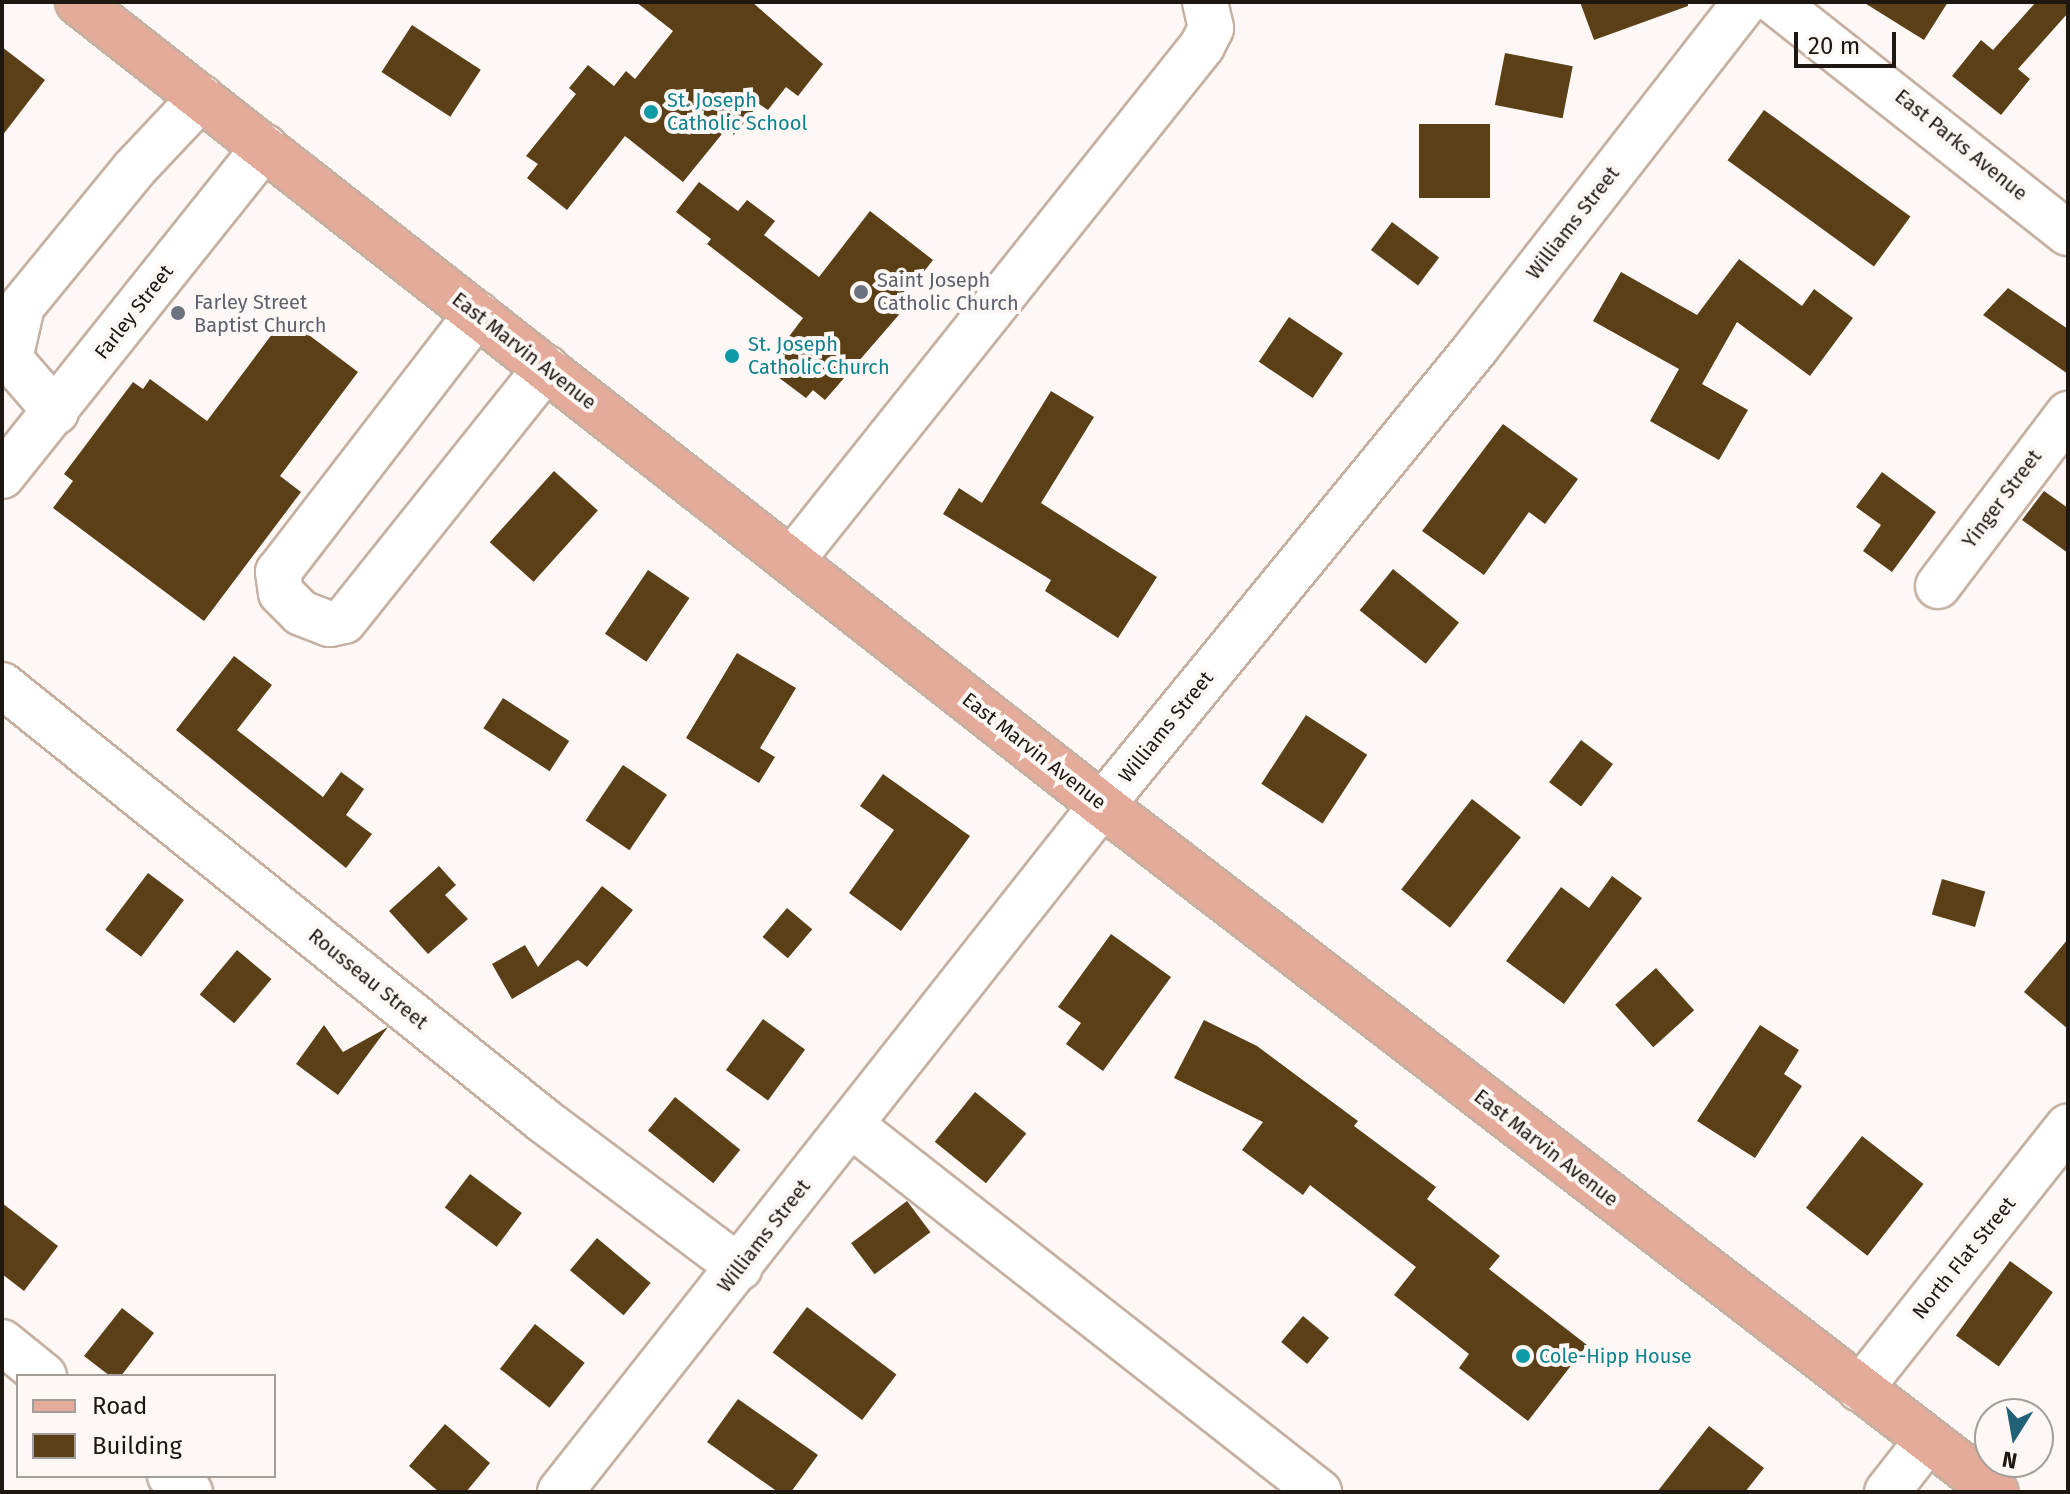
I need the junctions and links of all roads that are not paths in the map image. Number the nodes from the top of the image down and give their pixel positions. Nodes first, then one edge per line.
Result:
1 (78, 2) edge
2 (1745, 2) edge
3 (1775, 2) edge
4 (1210, 4) edge
5 (201, 98) junction
6 (265, 147) junction
7 (2068, 233) edge
8 (477, 314) junction
9 (546, 368) junction
10 (2, 401) edge
11 (2068, 414) edge
12 (48, 422) junction
13 (2, 476) edge
14 (791, 561) junction
15 (1938, 586) dead end
16 (2, 685) edge
17 (1102, 805) junction
18 (851, 1125) junction
19 (2068, 1127) edge
20 (740, 1268) junction
21 (2, 1342) edge
22 (42, 1374) edge
23 (1860, 1389) junction
24 (1927, 1441) junction
25 (172, 1478) edge
26 (190, 1492) edge
27 (560, 1492) edge
28 (1319, 1492) edge
29 (1887, 1492) edge
30 (1996, 1492) edge

1 - 5 main road, East Marvin Avenue
2 - 17 street, Williams Street
3 - 7 street, East Parks Avenue
4 - 14 street
5 - 6 main road, East Marvin Avenue
5 - 12 street
6 - 8 main road, East Marvin Avenue
6 - 12 street, Farley Street
8 - 9 main road, East Marvin Avenue
8 - 9 street
9 - 14 main road, East Marvin Avenue
10 - 12 street
11 - 15 street, Yinger Street
12 - 13 street, Farley Street
14 - 17 main road, East Marvin Avenue
16 - 20 street, Rousseau Street
17 - 18 street, Williams Street
17 - 23 main road, East Marvin Avenue
18 - 20 street, Williams Street
18 - 28 street
19 - 23 street, North Flat Street
20 - 27 street, Williams Street
21 - 22 street
23 - 24 main road, East Marvin Avenue
24 - 29 street
24 - 30 main road, East Marvin Avenue
25 - 26 street

